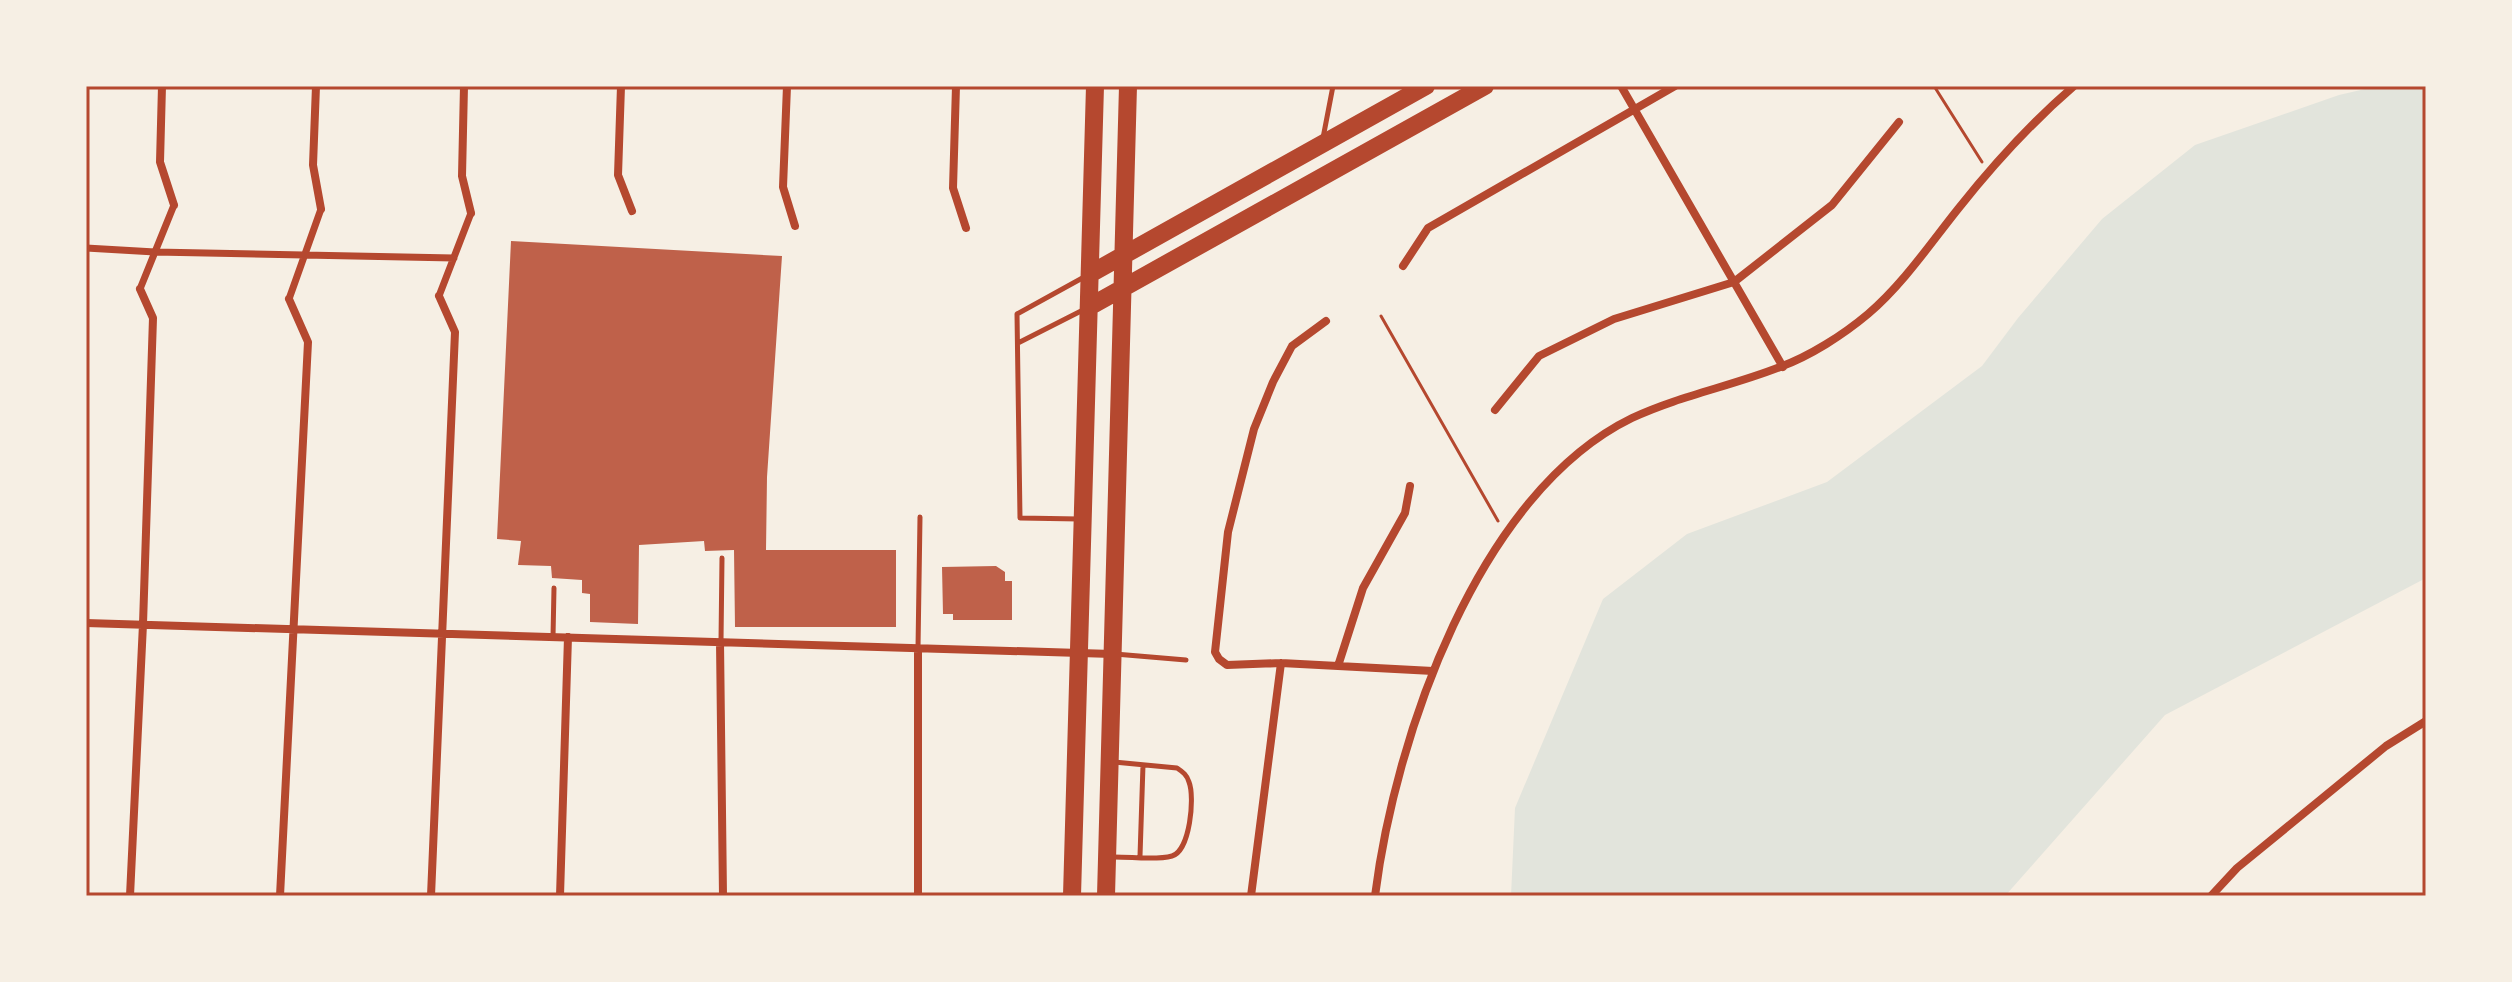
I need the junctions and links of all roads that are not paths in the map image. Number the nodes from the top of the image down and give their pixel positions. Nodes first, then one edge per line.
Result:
1 (162, 86) edge
2 (316, 86) edge
3 (464, 86) edge
4 (621, 86) edge
5 (787, 86) edge
6 (956, 86) edge
7 (1095, 86) edge
8 (1128, 86) edge
9 (1333, 86) edge
10 (1426, 86) edge
11 (1485, 86) edge
12 (1621, 86) edge
13 (1675, 86) edge
14 (2074, 86) edge
15 (1635, 109) junction
16 (1899, 122) dead end
17 (1322, 143) junction
18 (174, 205) joint
19 (321, 209) joint
20 (632, 211) dead end
21 (471, 213) joint
22 (795, 226) dead end
23 (966, 228) dead end
24 (86, 248) edge
25 (155, 252) junction
26 (305, 253) junction
27 (1124, 256) junction
28 (454, 258) junction
29 (1403, 266) dead end
30 (1090, 274) junction
31 (1734, 282) junction
32 (1123, 288) junction
33 (140, 289) joint
34 (439, 296) joint
35 (289, 299) joint
36 (1089, 307) junction
37 (1326, 321) dead end
38 (1018, 343) junction
39 (1783, 367) junction
40 (1495, 410) dead end
41 (1410, 486) dead end
42 (920, 517) dead end
43 (1083, 519) junction
44 (722, 558) dead end
45 (554, 588) dead end
46 (86, 623) edge
47 (143, 624) junction
48 (294, 629) junction
49 (443, 632) junction
50 (553, 637) junction
51 (568, 637) junction
52 (720, 642) junction
53 (918, 648) junction
54 (1080, 652) junction
55 (1113, 654) junction
56 (1186, 660) dead end
57 (1281, 663) junction
58 (1338, 666) junction
59 (1433, 671) junction
60 (2426, 721) edge
61 (1109, 761) junction
62 (1143, 765) junction
63 (1140, 856) junction
64 (1107, 857) junction
65 (130, 896) edge
66 (280, 896) edge
67 (431, 896) edge
68 (560, 896) edge
69 (723, 896) edge
70 (918, 896) edge
71 (1072, 896) edge
72 (1106, 896) edge
73 (1251, 896) edge
74 (1375, 896) edge
75 (2211, 896) edge

1 - 18 street
2 - 19 street
3 - 21 street
4 - 20 street
5 - 22 street
6 - 23 street
7 - 30 main road
8 - 27 main road
9 - 17 lane
10 - 17 main road
11 - 32 main road
12 - 15 street
13 - 15 street
14 - 39 street
15 - 29 street
15 - 31 street
16 - 31 street
17 - 27 main road
18 - 25 street
19 - 26 street
21 - 28 street
24 - 25 street
25 - 26 street
25 - 33 street
26 - 28 street
26 - 35 street
27 - 30 main road
27 - 32 main road
28 - 34 street
30 - 36 main road
30 - 38 lane
31 - 39 street
31 - 40 street
32 - 36 main road
32 - 55 main road
33 - 47 street
34 - 49 street
35 - 48 street
36 - 38 lane
36 - 43 main road
37 - 57 street
38 - 43 lane
39 - 59 street
41 - 58 street
42 - 53 lane
43 - 54 main road
44 - 52 lane
45 - 50 lane
46 - 47 street
47 - 48 street
47 - 65 street
48 - 49 street
48 - 66 street
49 - 50 street
49 - 67 street
50 - 51 street
51 - 52 street
51 - 68 street
52 - 53 street
52 - 69 street
53 - 54 street
53 - 70 street
54 - 55 street
54 - 71 main road
55 - 56 lane
55 - 61 main road
57 - 58 street
57 - 73 street
58 - 59 street
59 - 74 street
60 - 75 street
61 - 62 lane
61 - 64 main road
62 - 63 lane
62 - 63 lane
63 - 64 lane
64 - 72 main road

